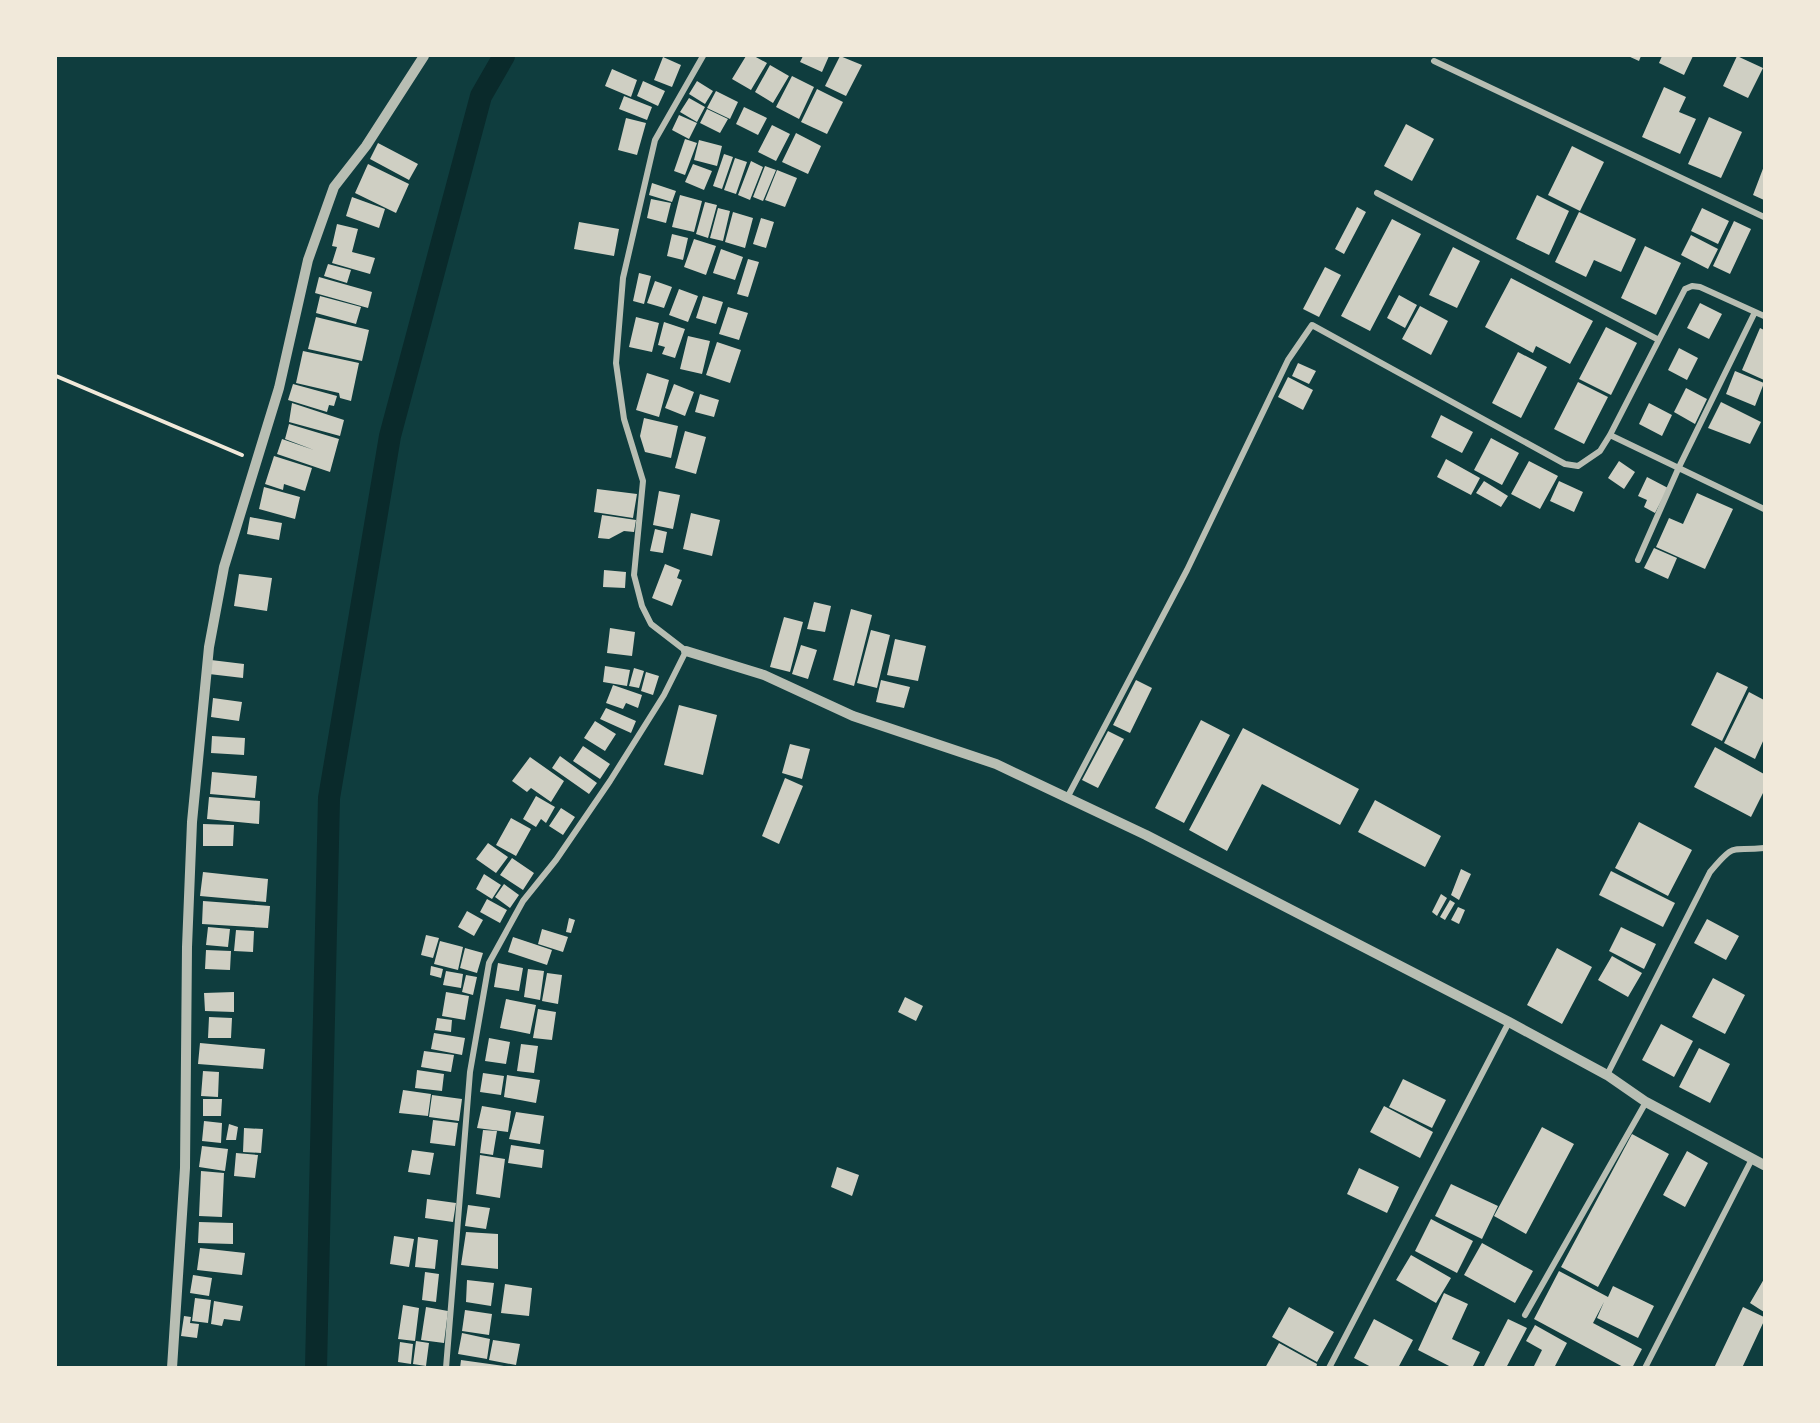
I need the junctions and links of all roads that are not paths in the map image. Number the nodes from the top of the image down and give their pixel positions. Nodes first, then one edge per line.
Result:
1 (424, 56) edge
2 (703, 56) edge
3 (1434, 61) dead end
4 (1377, 193) dead end
5 (1764, 217) edge
6 (1755, 312) junction
7 (1764, 316) edge
8 (1657, 339) junction
9 (1610, 435) junction
10 (1679, 467) junction
11 (1764, 509) edge
12 (1638, 560) dead end
13 (686, 651) junction
14 (1067, 798) junction
15 (1764, 848) edge
16 (1509, 1023) junction
17 (1607, 1075) junction
18 (1646, 1102) junction
19 (1752, 1159) junction
20 (1764, 1165) edge
21 (1525, 1315) dead end
22 (172, 1368) edge
23 (446, 1368) edge
24 (1329, 1368) edge
25 (1645, 1368) edge

1 - 22 street
2 - 13 street
3 - 5 street
4 - 8 street
6 - 7 street
6 - 8 street
6 - 10 street
8 - 9 street
9 - 10 street
9 - 14 street
10 - 11 street
10 - 12 street
13 - 14 street
13 - 23 street
14 - 16 street
15 - 17 street
16 - 17 street
16 - 24 street
17 - 18 street
18 - 19 street
18 - 21 street
19 - 20 street
19 - 25 street

